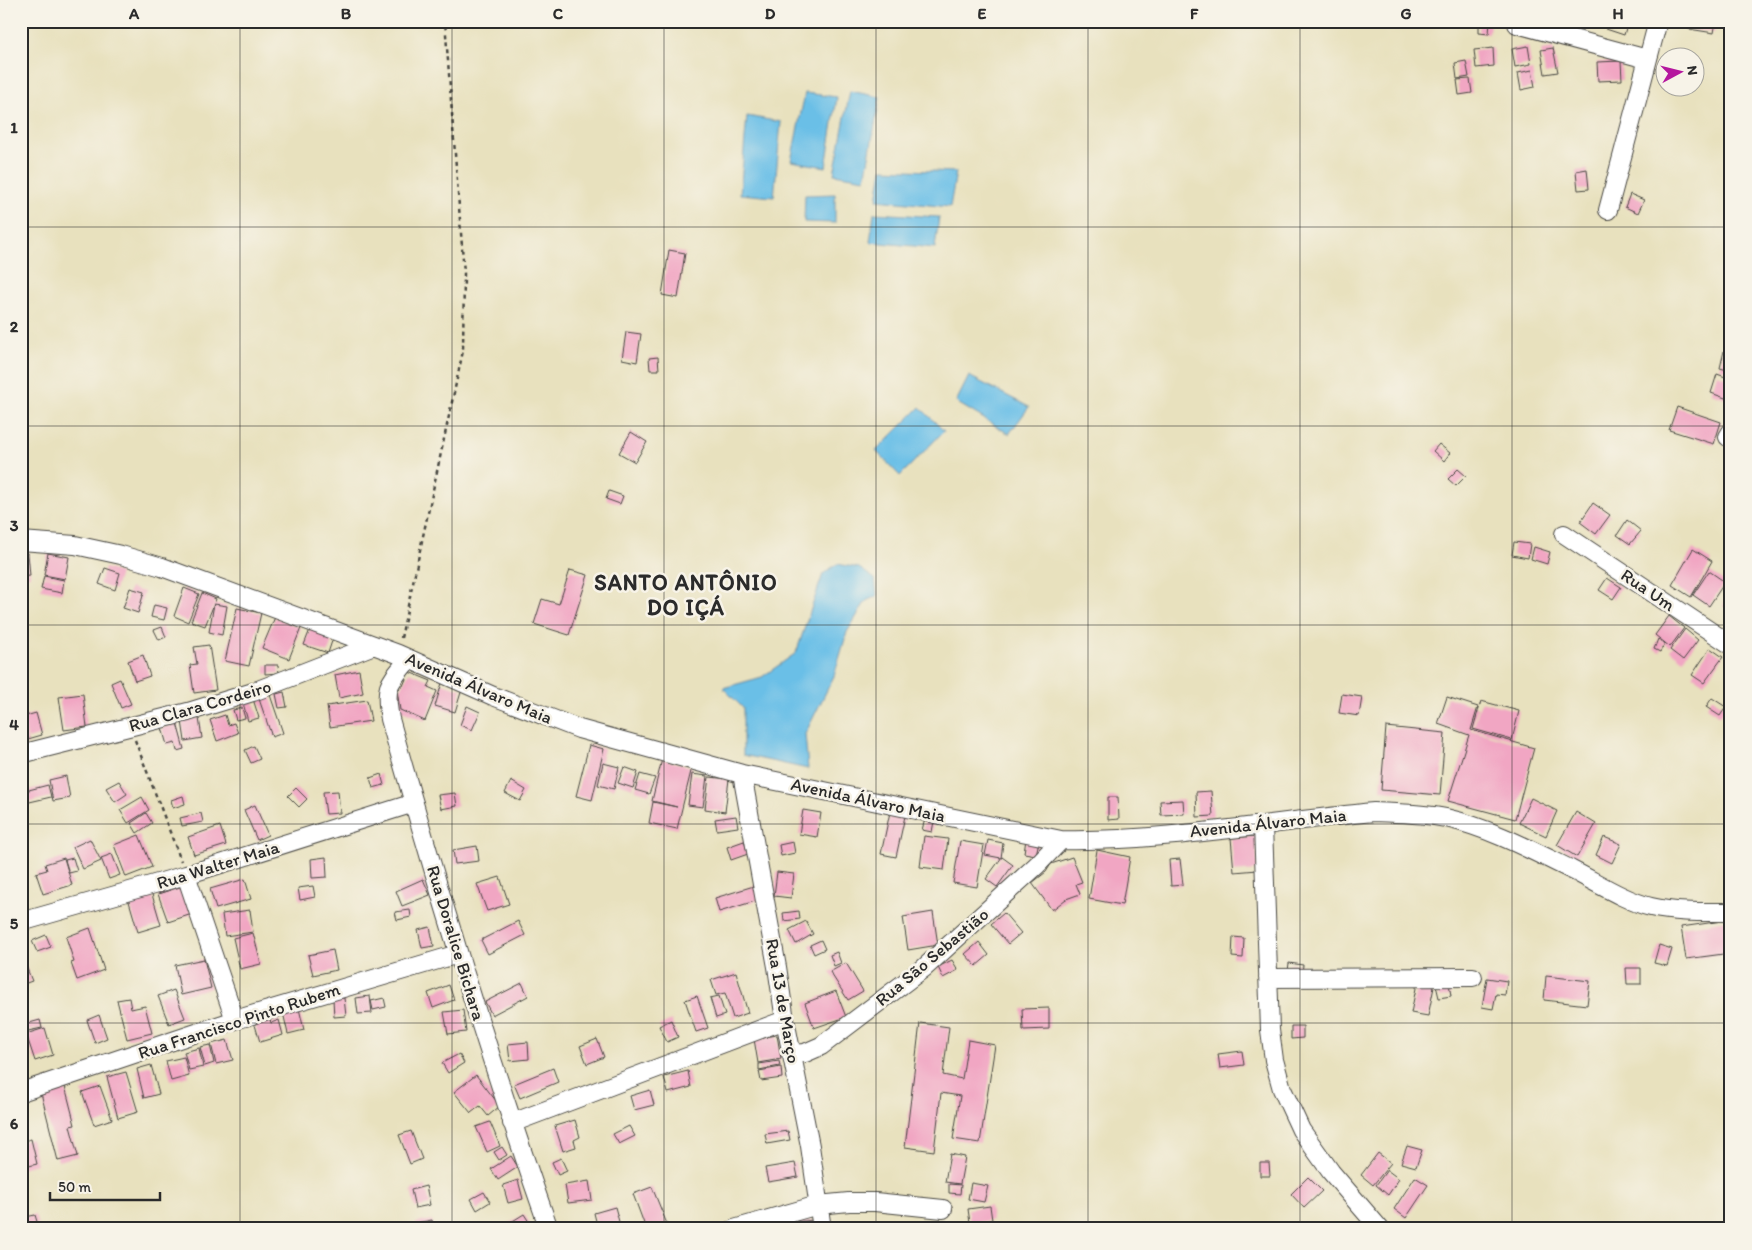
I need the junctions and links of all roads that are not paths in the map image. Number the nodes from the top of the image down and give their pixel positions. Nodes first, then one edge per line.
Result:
1 (1658, 21) edge
2 (1517, 24) dead end
3 (1647, 59) junction
4 (1608, 210) dead end
5 (1564, 534) dead end
6 (21, 541) edge
7 (374, 645) junction
8 (1731, 645) edge
9 (403, 656) junction
10 (21, 754) edge
11 (742, 774) junction
12 (414, 803) junction
13 (1263, 825) junction
14 (1061, 840) junction
15 (186, 875) junction
16 (1731, 912) edge
17 (21, 922) edge
18 (458, 954) junction
19 (1473, 977) dead end
20 (1268, 978) junction
21 (235, 1020) junction
22 (785, 1020) junction
23 (791, 1054) junction
24 (21, 1092) edge
25 (512, 1123) junction
26 (818, 1205) junction
27 (943, 1209) dead end
28 (549, 1229) edge
29 (734, 1229) edge
30 (822, 1229) edge
31 (1380, 1229) edge

1 - 3 street
2 - 3 street
3 - 4 street
5 - 8 street, Rua Um
6 - 7 street, Avenida Álvaro Maia
7 - 9 street, Avenida Álvaro Maia
7 - 10 street, Rua Clara Cordeiro
9 - 11 street, Avenida Álvaro Maia
9 - 12 street, Rua Doralice Bichara
11 - 14 street, Avenida Álvaro Maia
11 - 22 street, Rua 13 de Março
12 - 15 street, Rua Walter Maia
12 - 18 street, Rua Doralice Bichara
13 - 14 street, Avenida Álvaro Maia
13 - 16 street, Avenida Álvaro Maia
13 - 20 street
14 - 23 street, Rua São Sebastião
15 - 17 street, Rua Walter Maia
15 - 21 street
18 - 21 street, Rua Francisco Pinto Rubem
18 - 25 street, Rua Doralice Bichara
19 - 20 street
20 - 31 street
21 - 24 street, Rua Francisco Pinto Rubem
22 - 23 street, Rua 13 de Março
22 - 25 street
23 - 26 street, Rua 13 de Março
25 - 28 street, Rua Doralice Bichara
26 - 27 street
26 - 29 street
26 - 30 street, Rua 13 de Março

